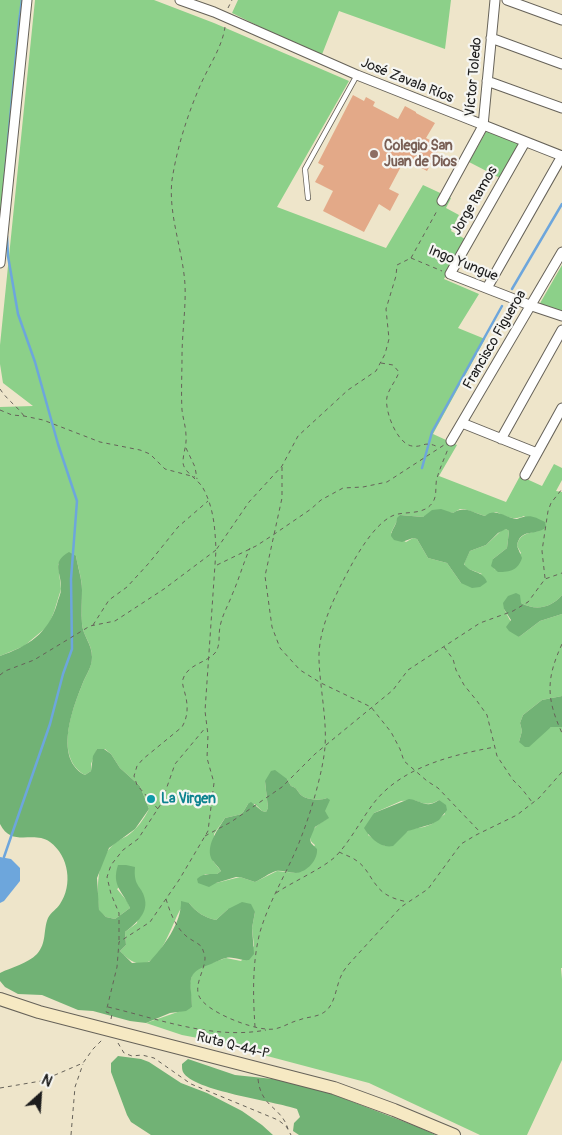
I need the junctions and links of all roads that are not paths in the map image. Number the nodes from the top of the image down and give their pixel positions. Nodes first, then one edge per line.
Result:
1 (27, 0) edge
2 (180, 0) edge
3 (495, 0) edge
4 (507, 0) edge
5 (562, 20) edge
6 (491, 38) junction
7 (562, 64) edge
8 (357, 75) junction
9 (487, 80) junction
10 (562, 108) edge
11 (483, 126) junction
12 (525, 142) junction
13 (562, 156) edge
14 (308, 198) dead end
15 (442, 201) road end
16 (562, 252) edge
17 (0, 263) edge
18 (450, 274) joint
19 (487, 288) junction
20 (532, 306) junction
21 (562, 316) edge
22 (562, 330) edge
23 (562, 408) edge
24 (462, 423) junction
25 (501, 439) junction
26 (451, 442) road end
27 (537, 453) junction
28 (525, 475) dead end
29 (0, 998) edge
30 (454, 1135) edge

1 - 17 street
2 - 8 street, José Zavala Ríos
3 - 6 street, Víctor Toledo
4 - 5 street
6 - 7 street
6 - 9 street, Víctor Toledo
8 - 11 street, José Zavala Ríos
8 - 14 lane
9 - 10 street
9 - 11 street, Víctor Toledo
11 - 12 street, José Zavala Ríos
11 - 15 street, Víctor Toledo
12 - 13 street, José Zavala Ríos
12 - 18 street, Jorge Ramos
13 - 19 street
16 - 20 street, Francisco Figueroa
18 - 19 street, Ingo Yungue
19 - 20 street, Ingo Yungue
20 - 21 street, Ingo Yungue
20 - 24 street, Francisco Figueroa
22 - 25 street
23 - 27 street
24 - 25 street
24 - 26 street, Francisco Figueroa
25 - 27 street
27 - 28 street
29 - 30 street, Ruta Q-44-P

